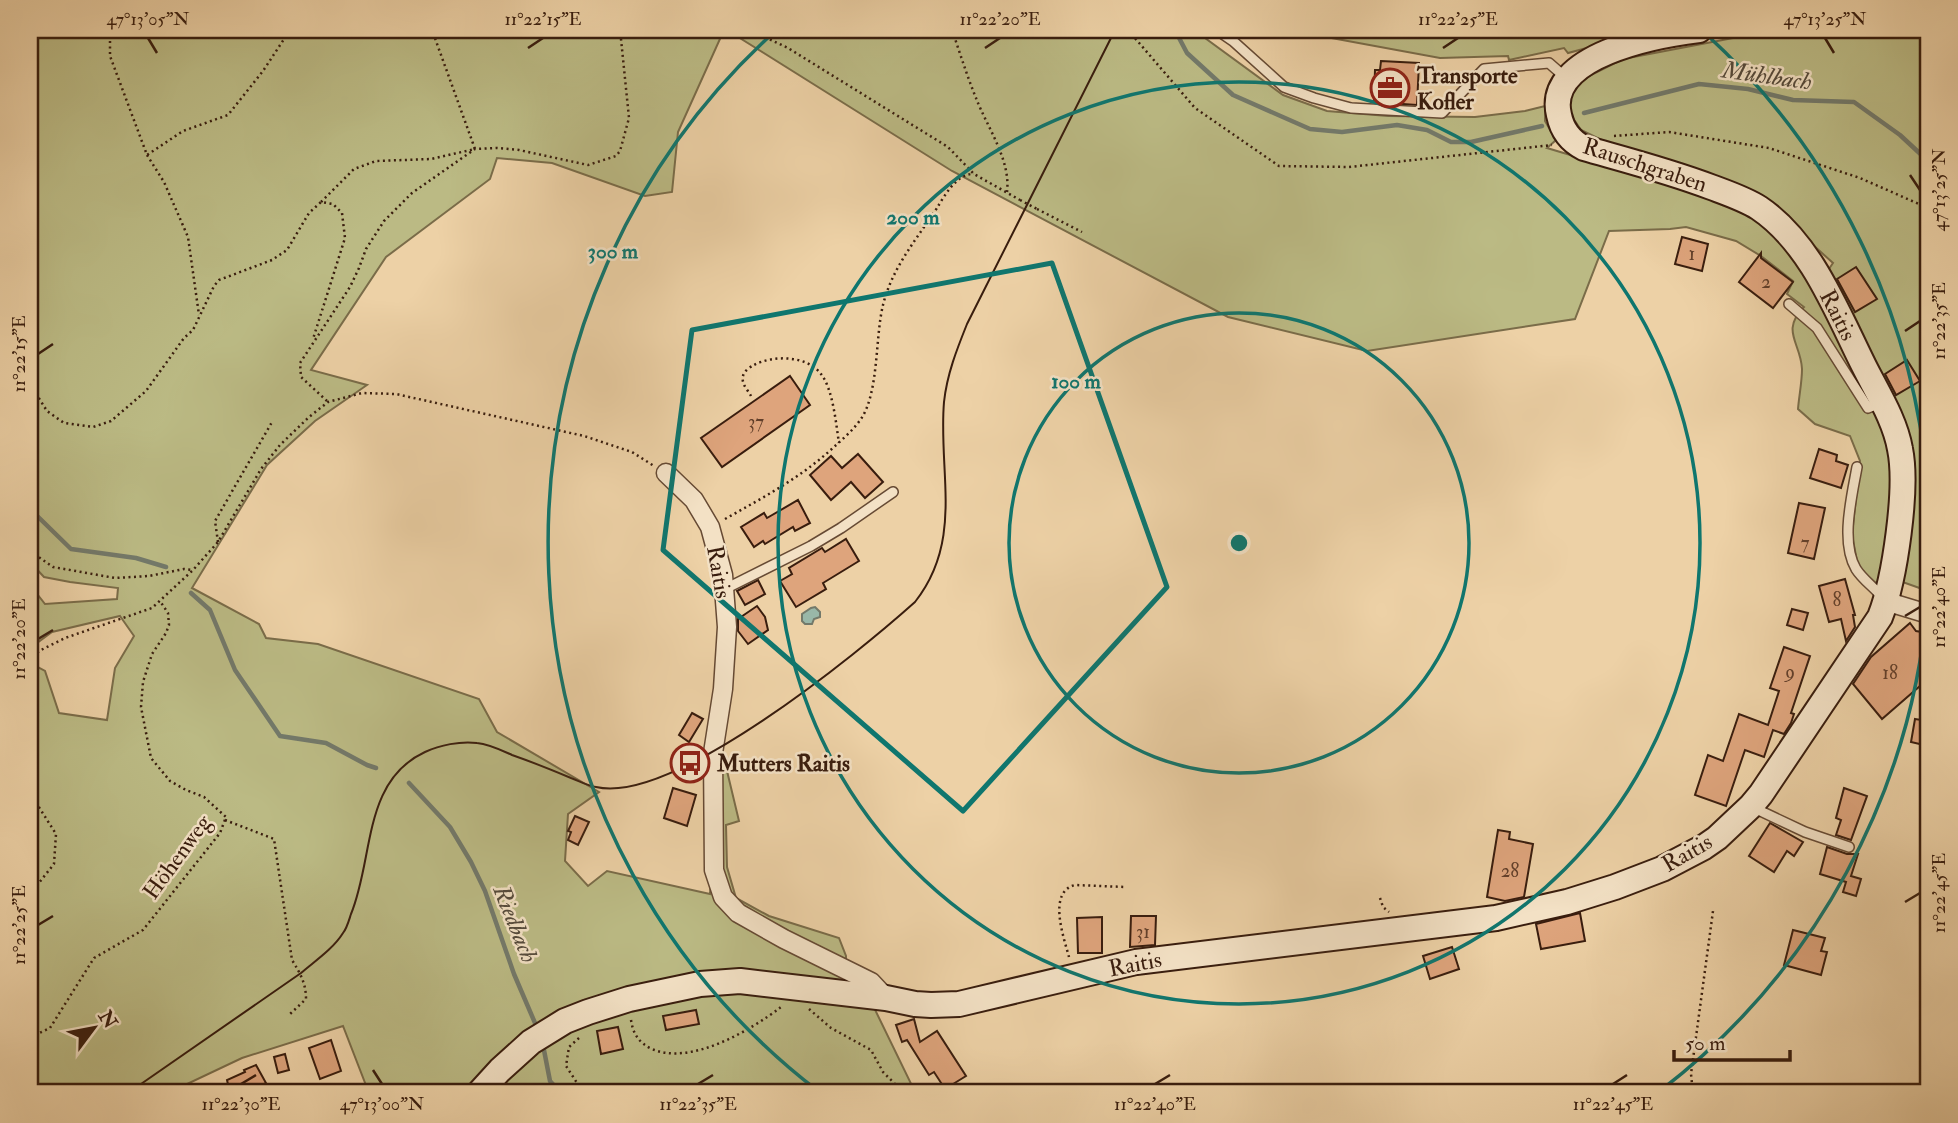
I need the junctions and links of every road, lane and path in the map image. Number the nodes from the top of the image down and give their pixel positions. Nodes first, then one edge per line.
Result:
1 (110, 30) edge
2 (290, 30) edge
3 (432, 30) edge
4 (630, 30) edge
5 (750, 30) edge
6 (952, 30) edge
7 (1128, 30) edge
8 (1217, 30) edge
9 (1517, 30) edge
10 (1596, 30) edge
11 (1699, 30) edge
12 (1566, 78) junction
13 (1609, 136) dead end
14 (1574, 143) junction
15 (475, 149) junction
16 (147, 155) junction
17 (974, 174) junction
18 (1007, 192) junction
19 (321, 202) junction
20 (1759, 208) joint
21 (1928, 208) edge
22 (1082, 232) dead end
23 (1789, 304) dead end
24 (200, 318) junction
25 (312, 342) junction
26 (30, 384) edge
27 (751, 396) dead end
28 (328, 402) junction
29 (1882, 402) junction
30 (272, 422) dead end
31 (839, 443) junction
32 (1857, 467) dead end
33 (666, 473) joint
34 (893, 492) dead end
35 (710, 527) junction
36 (218, 542) junction
37 (30, 551) edge
38 (193, 570) junction
39 (724, 589) junction
40 (160, 601) junction
41 (1885, 601) junction
42 (1928, 614) edge
43 (30, 661) edge
44 (30, 793) edge
45 (1751, 806) junction
46 (225, 820) junction
47 (1849, 847) dead end
48 (1126, 887) dead end
49 (30, 894) edge
50 (1713, 911) dead end
51 (1074, 977) junction
52 (800, 988) junction
53 (886, 998) junction
54 (629, 999) junction
55 (290, 1014) dead end
56 (30, 1033) edge
57 (578, 1039) dead end
58 (479, 1093) edge
59 (586, 1093) edge
60 (904, 1093) edge
61 (1693, 1093) edge

1 - 16 path
2 - 16 path
3 - 15 path
4 - 15 path
5 - 17 path
6 - 18 path
7 - 14 path
8 - 12 lane
9 - 10 path
11 - 12 street
12 - 14 street, Rauschgraben
13 - 21 path
14 - 20 street, Rauschgraben
15 - 19 path
15 - 25 path
16 - 24 path
17 - 18 path
17 - 31 path
18 - 22 path, bridge
19 - 24 path
19 - 25 path
20 - 29 street, Raitis
23 - 29 lane
24 - 26 path
25 - 28 path
27 - 31 path
28 - 33 path
28 - 36 path
29 - 41 street, Raitis
30 - 36 path
31 - 35 path
32 - 41 lane
33 - 35 street, Raitis
34 - 39 lane
35 - 39 street, Raitis
36 - 38 path
37 - 38 path
38 - 40 path
39 - 53 street, Raitis
40 - 43 path
40 - 46 path, Höhenweg
41 - 42 street
41 - 45 street, Raitis
44 - 49 path
45 - 47 lane
45 - 51 street, Raitis
46 - 55 path
46 - 56 path, Höhenweg
48 - 51 path
50 - 61 path
51 - 53 street, Raitis
52 - 53 street
52 - 54 street
52 - 54 path
52 - 60 path
54 - 58 street
57 - 59 path

